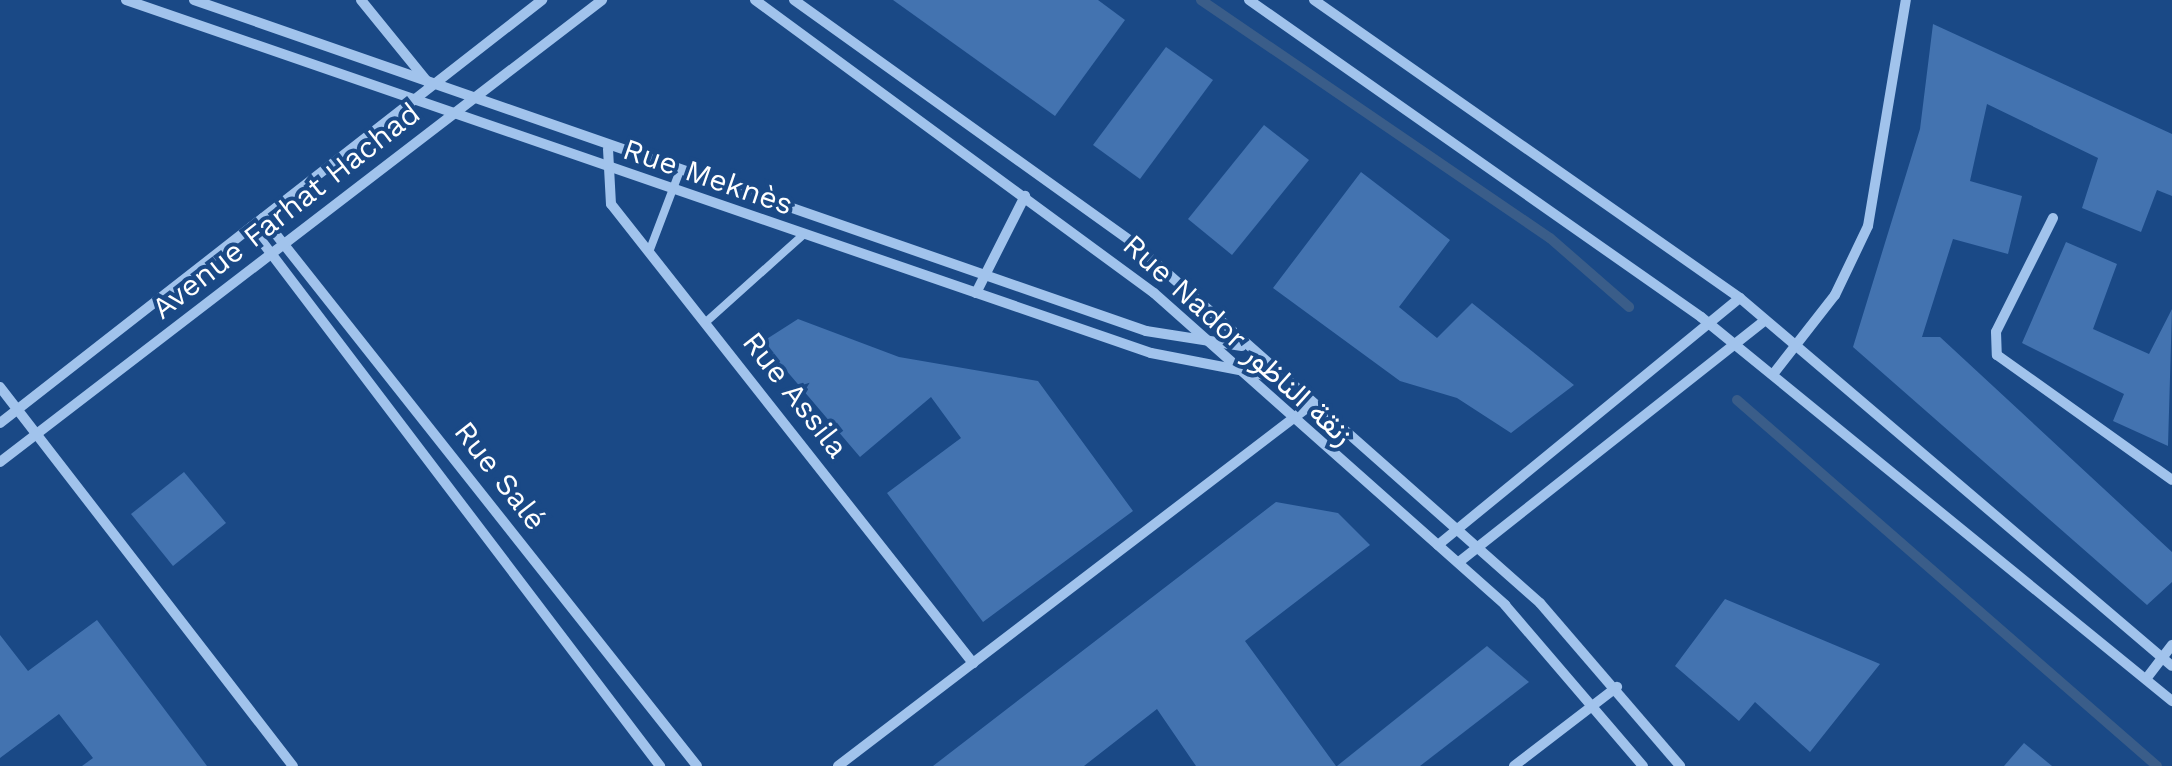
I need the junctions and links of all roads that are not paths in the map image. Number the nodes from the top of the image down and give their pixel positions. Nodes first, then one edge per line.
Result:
1 (126, 0) edge
2 (194, 0) edge
3 (360, 0) edge
4 (542, 0) edge
5 (602, 0) edge
6 (754, 0) edge
7 (794, 0) edge
8 (1249, 0) edge
9 (1314, 0) edge
10 (1906, 0) edge
11 (430, 86) junction
12 (414, 100) junction
13 (469, 102) junction
14 (453, 114) junction
15 (608, 150) junction
16 (602, 168) junction
17 (679, 173) junction
18 (672, 191) junction
19 (1025, 196) junction
20 (263, 218) junction
21 (2053, 218) dead end
22 (252, 227) junction
23 (803, 235) junction
24 (284, 244) junction
25 (649, 252) junction
26 (272, 254) junction
27 (984, 276) junction
28 (976, 294) junction
29 (1740, 298) junction
30 (1766, 320) junction
31 (706, 322) junction
32 (1710, 324) junction
33 (1736, 344) junction
34 (1208, 345) junction
35 (1243, 346) junction
36 (1798, 346) junction
37 (1774, 372) junction
38 (1239, 374) junction
39 (1281, 378) junction
40 (0, 387) edge
41 (1312, 404) junction
42 (17, 409) junction
43 (1290, 420) junction
44 (0, 422) edge
45 (36, 433) junction
46 (0, 462) edge
47 (2172, 480) edge
48 (1458, 528) junction
49 (1438, 545) junction
50 (1479, 547) junction
51 (1460, 562) junction
52 (2172, 645) edge
53 (2167, 662) edge
54 (973, 663) junction
55 (2146, 679) junction
56 (2172, 682) edge
57 (1617, 687) junction
58 (2167, 697) edge
59 (1594, 704) junction
60 (293, 766) edge
61 (660, 766) edge
62 (697, 766) edge
63 (838, 766) edge
64 (1514, 766) edge
65 (1643, 766) edge
66 (1680, 766) edge

1 - 12 street, Rue Meknès
2 - 11 street, Rue Meknès
3 - 11 street
4 - 11 street, Avenue Farhat Hachad
5 - 13 street, Avenue Farhat Hachad
6 - 19 street, Rue Nador زنقة الناظور
7 - 35 street, Rue Nador زنقة الناظور
8 - 32 street
9 - 29 street
10 - 36 street
11 - 12 street, Avenue Farhat Hachad
11 - 13 street, Rue Meknès
12 - 14 street, Rue Meknès
12 - 20 street, Avenue Farhat Hachad
13 - 14 street, Avenue Farhat Hachad
13 - 15 street, Rue Meknès
14 - 16 street, Rue Meknès
14 - 24 street, Avenue Farhat Hachad
15 - 16 street
15 - 17 street, Rue Meknès
16 - 18 street, Rue Meknès
16 - 25 street, Rue Assila
17 - 18 lane
17 - 27 street, Rue Meknès
18 - 23 street, Rue Meknès
18 - 25 lane
19 - 27 street
19 - 34 street, Rue Nador زنقة الناظور
20 - 22 street, Avenue Farhat Hachad
20 - 24 street, Rue Salé
21 - 47 street
22 - 26 street, Rue Salé
22 - 42 street, Avenue Farhat Hachad
23 - 28 street, Rue Meknès
23 - 31 lane
24 - 26 street, Avenue Farhat Hachad
24 - 62 street, Rue Salé
25 - 31 street, Rue Assila
26 - 45 street, Avenue Farhat Hachad
26 - 61 street, Rue Salé
27 - 28 street
27 - 34 street, Rue Meknès
28 - 38 street, Rue Meknès
29 - 30 street
29 - 32 street
30 - 33 street
30 - 36 street
31 - 54 street, Rue Assila
32 - 33 street
32 - 48 street
33 - 37 street
33 - 50 street
34 - 35 street, Rue Meknès
34 - 38 street, Rue Nador زنقة الناظور
35 - 39 street, Rue Nador زنقة الناظور
36 - 37 street
36 - 53 street
37 - 55 street
38 - 39 street, Rue Meknès
38 - 43 street, Rue Nador زنقة الناظور
39 - 41 street, Rue Nador زنقة الناظور
40 - 42 street
41 - 43 street
41 - 48 street, Rue Nador زنقة الناظور
42 - 44 street, Avenue Farhat Hachad
42 - 45 street
43 - 49 street, Rue Nador زنقة الناظور
43 - 54 street
45 - 46 street, Avenue Farhat Hachad
45 - 60 street
48 - 49 street
48 - 50 street, Rue Nador زنقة الناظور
49 - 51 street, Rue Nador زنقة الناظور
50 - 51 street
50 - 57 street, Rue Nador زنقة الناظور
51 - 59 street, Rue Nador زنقة الناظور
52 - 53 street
53 - 55 street
54 - 63 street
55 - 58 street
56 - 58 street
57 - 59 street
57 - 66 street, Rue Nador زنقة الناظور
59 - 64 street
59 - 65 street, Rue Nador زنقة الناظور

